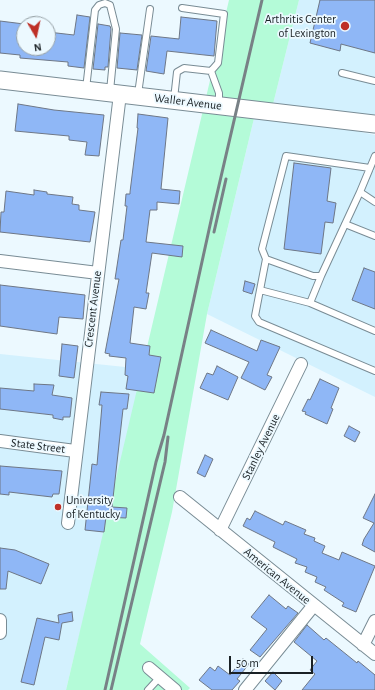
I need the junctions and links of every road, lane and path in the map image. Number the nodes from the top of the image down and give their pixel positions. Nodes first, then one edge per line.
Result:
1 (182, 8) dead end
2 (150, 9) dead end
3 (211, 71) junction
4 (342, 73) dead end
5 (0, 80) edge
6 (375, 81) edge
7 (86, 90) junction
8 (114, 93) junction
9 (138, 96) junction
10 (174, 100) junction
11 (219, 106) junction
12 (375, 124) edge
13 (375, 156) edge
14 (370, 168) junction
15 (360, 192) junction
16 (375, 202) edge
17 (345, 224) junction
18 (375, 236) edge
19 (266, 259) junction
20 (0, 261) edge
21 (98, 272) junction
22 (321, 276) junction
23 (260, 290) junction
24 (310, 303) junction
25 (375, 331) edge
26 (301, 364) dead end
27 (375, 371) edge
28 (0, 441) edge
29 (75, 451) junction
30 (180, 497) dead end
31 (68, 523) dead end
32 (220, 530) junction
33 (314, 605) junction
34 (0, 620) edge
35 (375, 621) edge
36 (0, 633) edge
37 (363, 644) junction
38 (375, 654) edge
39 (149, 668) dead end
40 (160, 677) junction
41 (148, 690) edge
42 (175, 690) edge
43 (245, 690) edge

1 - 3 lane
2 - 9 lane
3 - 10 lane
3 - 11 lane
4 - 6 lane
5 - 7 main road, Waller Avenue
7 - 8 main road, Waller Avenue
7 - 8 lane
8 - 9 main road, Waller Avenue
8 - 21 street, Crescent Avenue
9 - 10 main road, Waller Avenue
10 - 11 main road, Waller Avenue
11 - 12 main road, Waller Avenue
13 - 14 lane
14 - 15 lane
14 - 19 lane
15 - 16 lane
15 - 17 lane
17 - 18 lane
17 - 22 lane
19 - 22 lane
19 - 23 lane
20 - 21 street
21 - 29 street, Crescent Avenue
22 - 24 lane
23 - 24 lane
23 - 27 lane
24 - 25 lane
26 - 32 street, Stanley Avenue
28 - 29 street, State Street
29 - 31 street, Crescent Avenue
30 - 32 street, American Avenue
32 - 33 street, American Avenue
33 - 37 street, American Avenue
33 - 43 street
34 - 36 street
35 - 37 street
37 - 38 street, American Avenue
39 - 40 street
40 - 41 lane
40 - 42 street

